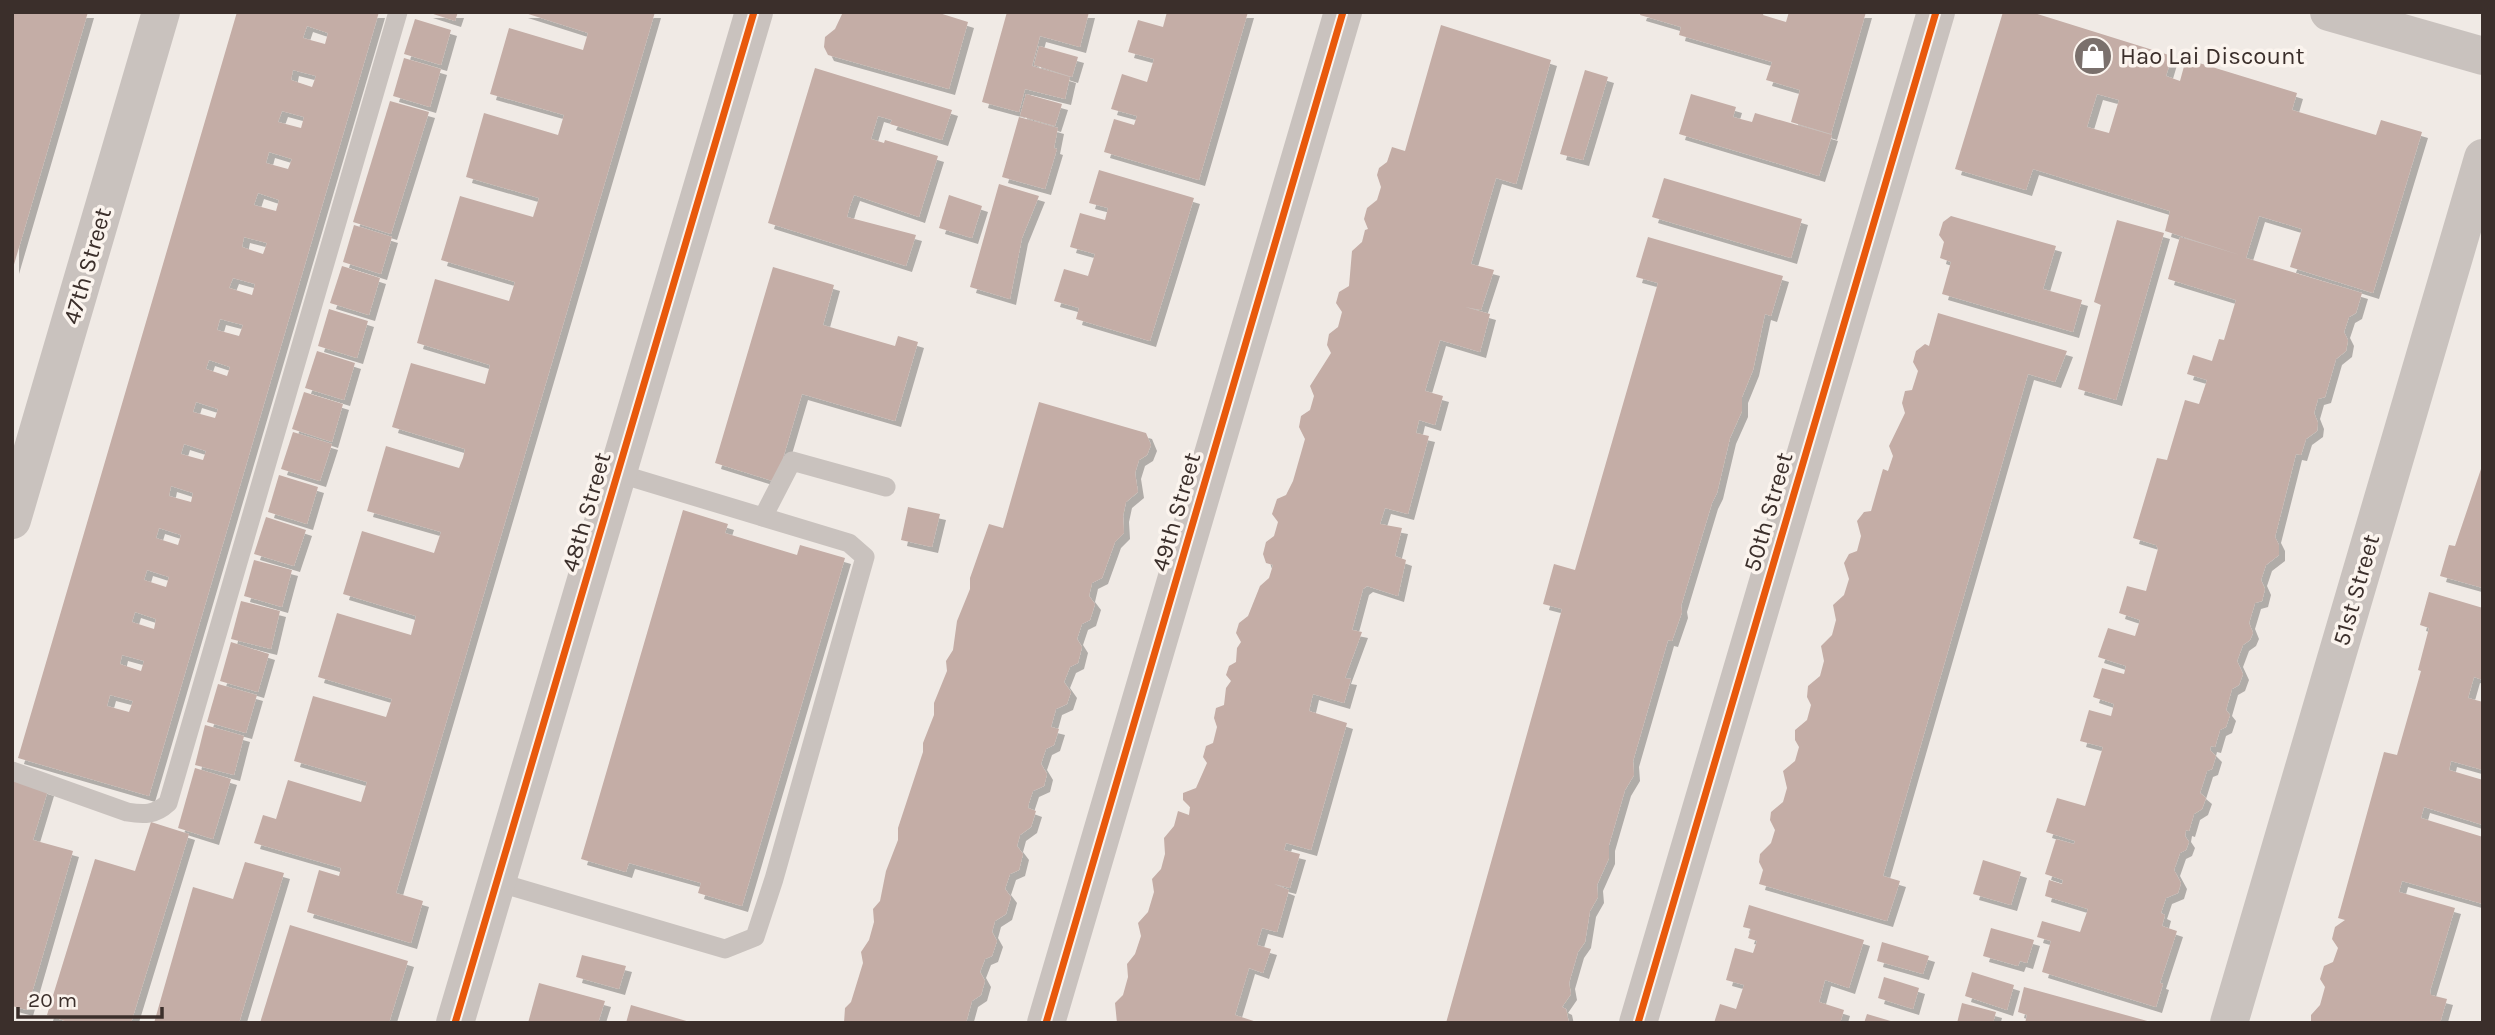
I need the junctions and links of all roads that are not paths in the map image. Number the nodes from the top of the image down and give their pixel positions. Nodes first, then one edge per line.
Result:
1 (161, 12) edge
2 (398, 12) edge
3 (754, 12) edge
4 (1343, 12) edge
5 (1936, 12) edge
6 (2329, 12) edge
7 (2483, 56) edge
8 (2483, 158) edge
9 (617, 474) junction
10 (886, 487) dead end
11 (763, 517) junction
12 (12, 520) edge
13 (12, 771) edge
14 (497, 882) junction
15 (455, 1023) edge
16 (1046, 1023) edge
17 (1638, 1023) edge
18 (2229, 1023) edge

1 - 12 street, 47th Street
2 - 13 lane
3 - 9 street, 48th Street
4 - 16 street, 49th Street
5 - 17 street, 50th Street
6 - 7 street
8 - 18 street, 51st Street
9 - 11 lane
9 - 14 street, 48th Street
10 - 11 lane
11 - 14 lane
14 - 15 street, 48th Street

